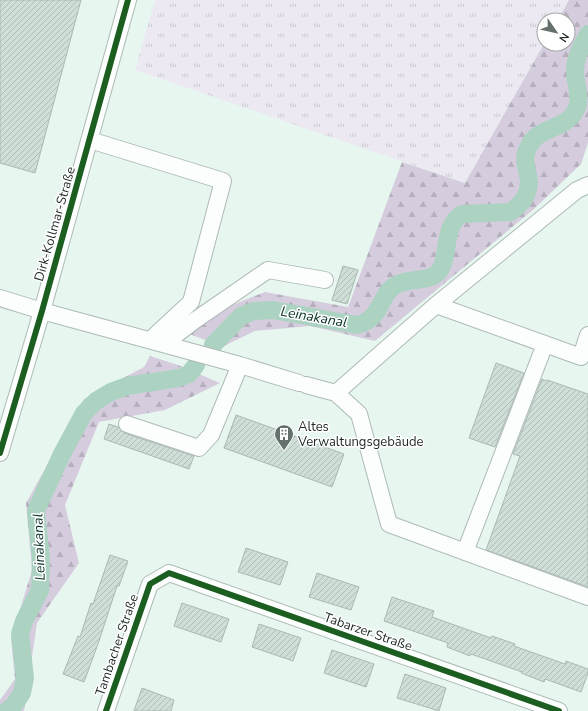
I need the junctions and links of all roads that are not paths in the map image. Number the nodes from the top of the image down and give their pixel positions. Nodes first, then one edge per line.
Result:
1 (128, 0) edge
2 (90, 140) junction
3 (588, 185) edge
4 (325, 280) dead end
5 (0, 298) edge
6 (436, 305) junction
7 (42, 311) junction
8 (588, 335) edge
9 (157, 342) junction
10 (545, 344) junction
11 (240, 365) junction
12 (336, 393) junction
13 (127, 424) dead end
14 (0, 453) edge
15 (465, 552) junction
16 (169, 573) joint
17 (588, 597) edge
18 (106, 711) edge
19 (559, 711) edge

1 - 2 street, Dirk-Kollmar-Straße
2 - 7 street, Dirk-Kollmar-Straße
2 - 9 street
3 - 6 street
4 - 9 street
5 - 7 street
6 - 10 street
6 - 12 street
7 - 9 street
7 - 14 street, Dirk-Kollmar-Straße
8 - 10 street
9 - 11 street
10 - 15 street
11 - 12 street
11 - 13 street
12 - 15 street
15 - 17 street
16 - 18 street, Tambacher Straße
16 - 19 street, Tabarzer Straße

